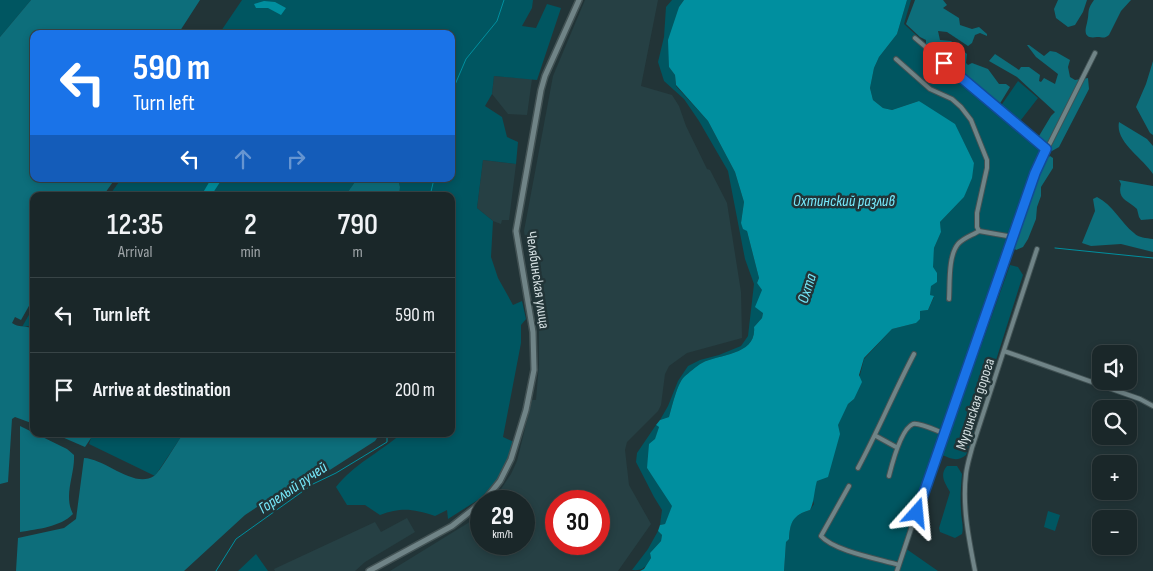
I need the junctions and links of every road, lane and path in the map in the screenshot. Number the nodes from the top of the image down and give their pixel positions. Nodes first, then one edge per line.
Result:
1 (579, 0) edge
2 (915, 38) dead end
3 (1095, 53) dead end
4 (896, 59) dead end
5 (1046, 149) junction
6 (979, 231) junction
7 (1013, 237) junction
8 (1036, 249) dead end
9 (949, 300) dead end
10 (1004, 351) junction
11 (914, 354) dead end
12 (1153, 406) edge
13 (943, 433) junction
14 (876, 436) junction
15 (896, 448) junction
16 (858, 468) dead end
17 (889, 476) dead end
18 (849, 486) dead end
19 (492, 490) edge
20 (470, 512) edge
21 (899, 565) junction
22 (369, 571) edge
23 (897, 571) edge
24 (975, 571) edge

1 - 19 street, Челябинская улица
2 - 5 street
3 - 5 street
4 - 6 street
5 - 7 street
6 - 7 street
6 - 9 street
7 - 13 street
8 - 10 street, Муринская дорога
10 - 12 street
10 - 24 street, Муринская дорога
11 - 14 street
13 - 15 street
13 - 21 street
14 - 15 street
14 - 16 street
15 - 17 street
18 - 21 street
20 - 22 street, Челябинская улица
21 - 23 street

